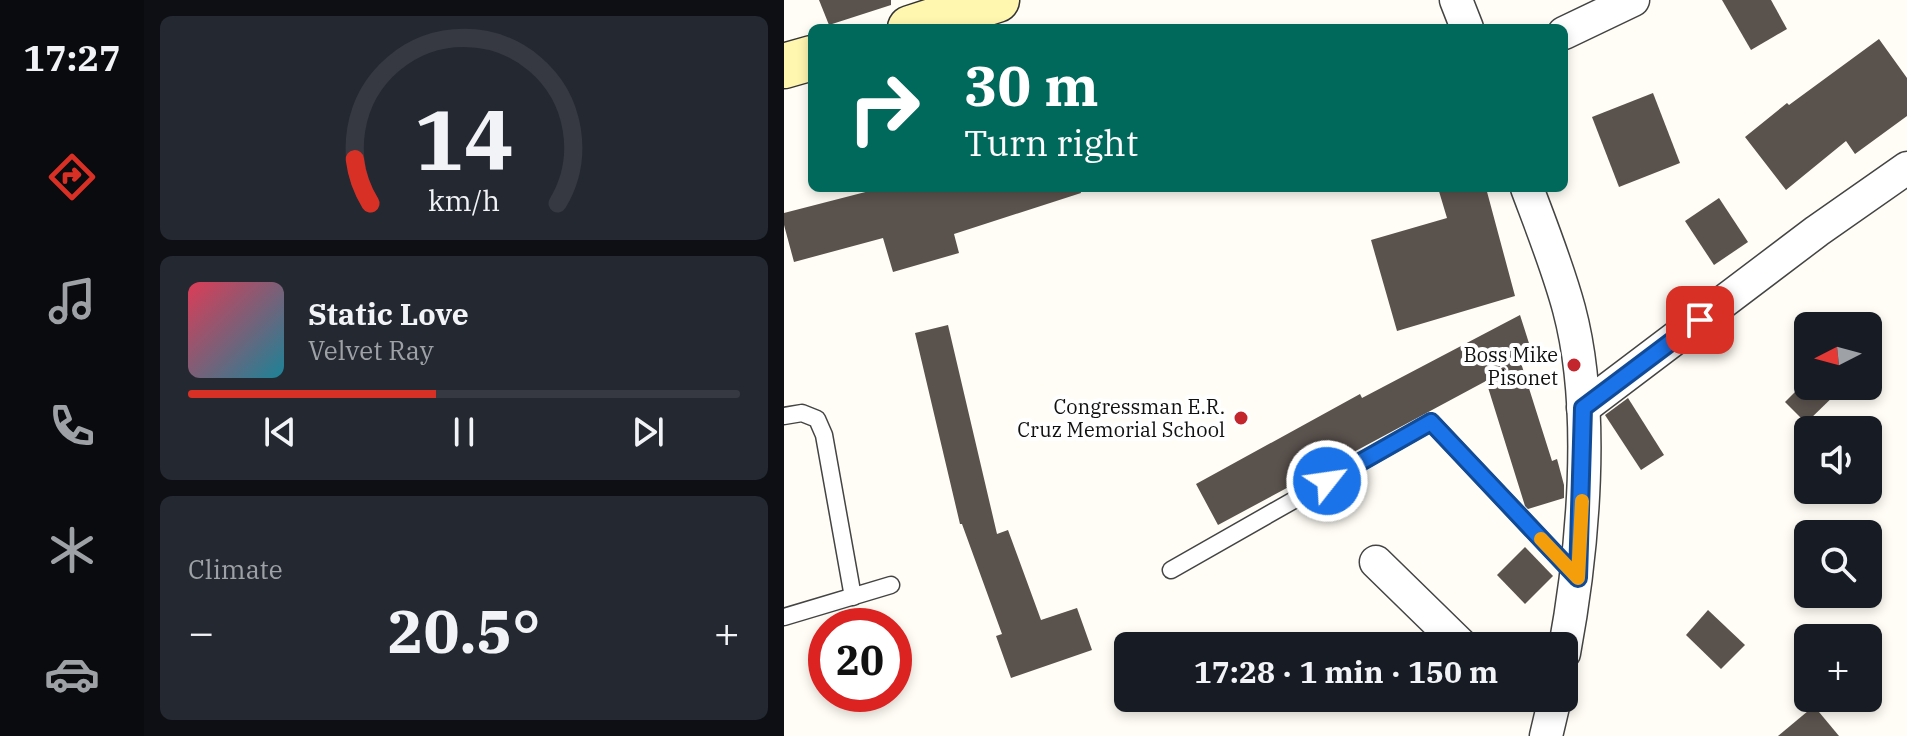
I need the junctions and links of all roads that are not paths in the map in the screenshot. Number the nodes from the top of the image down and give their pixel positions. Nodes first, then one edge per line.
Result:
1 (997, 0) edge
2 (1456, 0) edge
3 (1633, 0) edge
4 (922, 24) edge
5 (1465, 24) edge
6 (1568, 31) edge
7 (808, 59) edge
8 (784, 66) edge
9 (1907, 168) edge
10 (1528, 192) edge
11 (1583, 408) junction
12 (784, 416) edge
13 (1376, 562) dead end
14 (1171, 570) dead end
15 (1578, 578) junction
16 (891, 585) dead end
17 (853, 597) junction
18 (784, 617) edge
19 (1448, 632) edge
20 (1568, 632) edge

1 - 4 main road
2 - 5 street
3 - 6 street
7 - 8 main road
9 - 11 street
10 - 11 street
11 - 15 street
12 - 17 lane
13 - 19 street
14 - 15 lane
15 - 20 street
16 - 17 lane
17 - 18 lane

